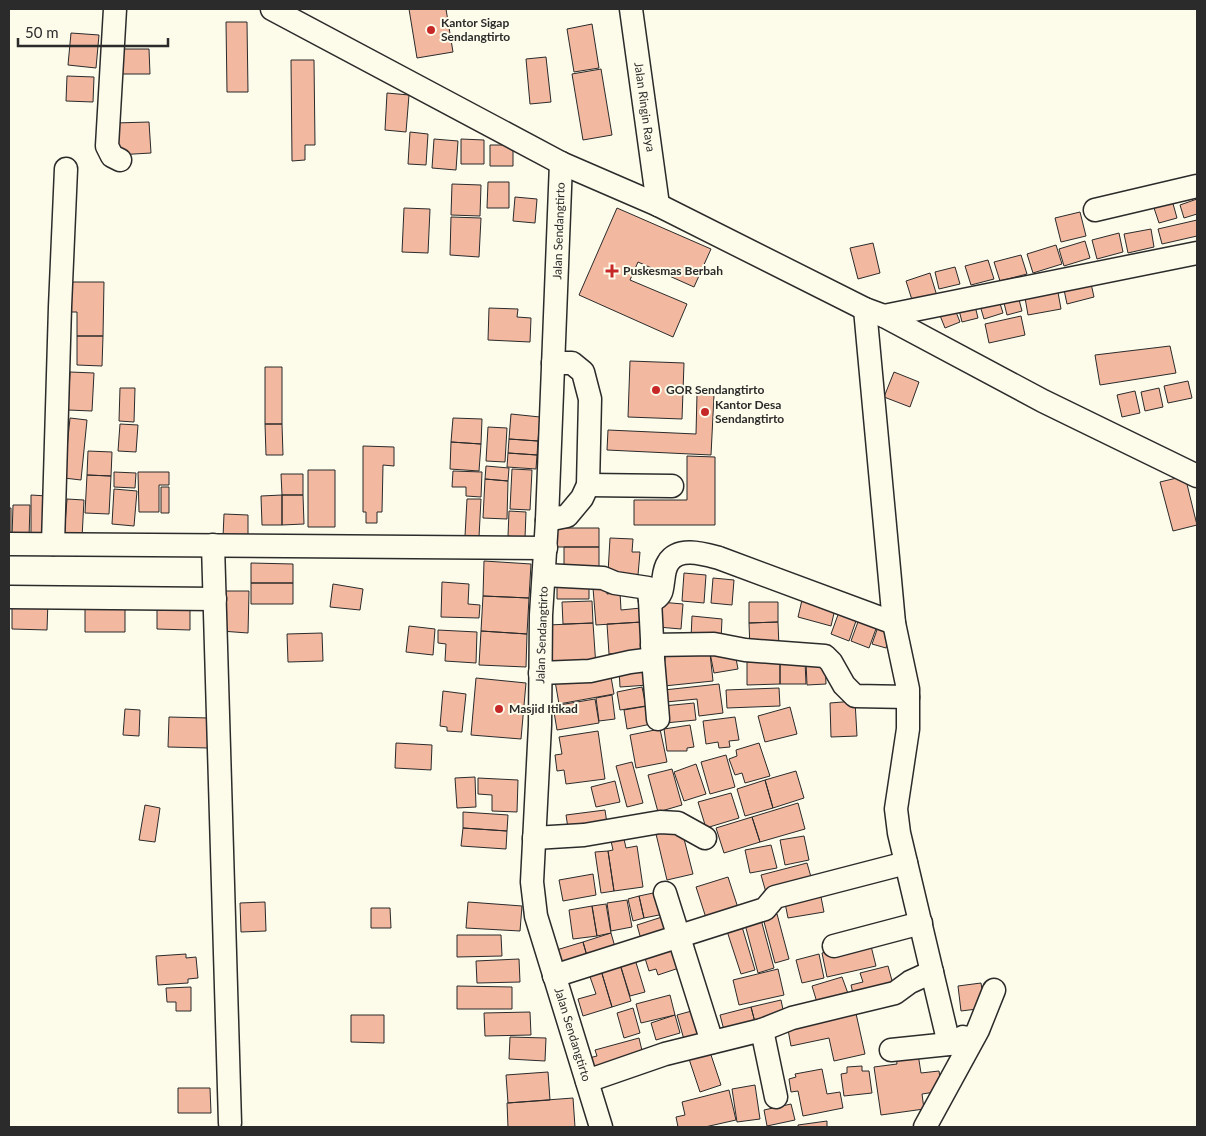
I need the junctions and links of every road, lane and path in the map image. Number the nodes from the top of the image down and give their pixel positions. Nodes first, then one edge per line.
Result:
1 (115, 9) edge
2 (272, 9) edge
3 (632, 9) edge
4 (120, 160) dead end
5 (561, 163) junction
6 (66, 169) dead end
7 (1197, 186) edge
8 (658, 205) junction
9 (1095, 210) dead end
10 (1197, 253) edge
11 (874, 312) junction
12 (554, 363) junction
13 (1197, 476) edge
14 (588, 485) junction
15 (672, 486) dead end
16 (547, 520) junction
17 (9, 544) edge
18 (54, 544) junction
19 (213, 545) junction
20 (546, 548) junction
21 (544, 575) junction
22 (9, 597) edge
23 (215, 599) junction
24 (650, 600) junction
25 (894, 623) junction
26 (653, 652) junction
27 (540, 673) junction
28 (908, 697) junction
29 (658, 719) dead end
30 (534, 838) junction
31 (705, 838) dead end
32 (906, 863) junction
33 (665, 893) dead end
34 (921, 923) junction
35 (678, 936) junction
36 (834, 946) dead end
37 (932, 972) junction
38 (554, 976) junction
39 (994, 990) dead end
40 (762, 1030) junction
41 (978, 1030) junction
42 (712, 1042) junction
43 (949, 1044) junction
44 (891, 1050) dead end
45 (587, 1080) junction
46 (776, 1098) dead end
47 (230, 1123) dead end
48 (600, 1127) edge
49 (925, 1127) edge

1 - 4 street
2 - 5 street
3 - 8 street, Jalan Ringin Raya
5 - 8 street
5 - 12 street, Jalan Sendangtirto
6 - 18 street
7 - 9 street
8 - 11 street
10 - 11 street
11 - 13 street
11 - 25 street
12 - 14 street
12 - 16 street, Jalan Sendangtirto
14 - 15 street
14 - 16 street
16 - 20 street, Jalan Sendangtirto
17 - 18 street
18 - 19 street
19 - 20 street
19 - 23 street
20 - 21 street, Jalan Sendangtirto
21 - 24 street
21 - 27 street, Jalan Sendangtirto
22 - 23 street
23 - 47 street
24 - 25 street
24 - 26 street
25 - 28 street
26 - 27 street
26 - 28 street
26 - 29 street
27 - 30 street, Jalan Sendangtirto
28 - 32 street
30 - 31 street
30 - 38 street, Jalan Sendangtirto
32 - 34 street
32 - 35 street
33 - 35 street
34 - 36 street
34 - 37 street
35 - 38 street
35 - 42 street
37 - 40 street
37 - 43 street
38 - 45 street, Jalan Sendangtirto
39 - 41 street
40 - 42 street
40 - 46 street
41 - 43 street
41 - 49 street
42 - 45 street
43 - 44 street
45 - 48 street, Jalan Sendangtirto

